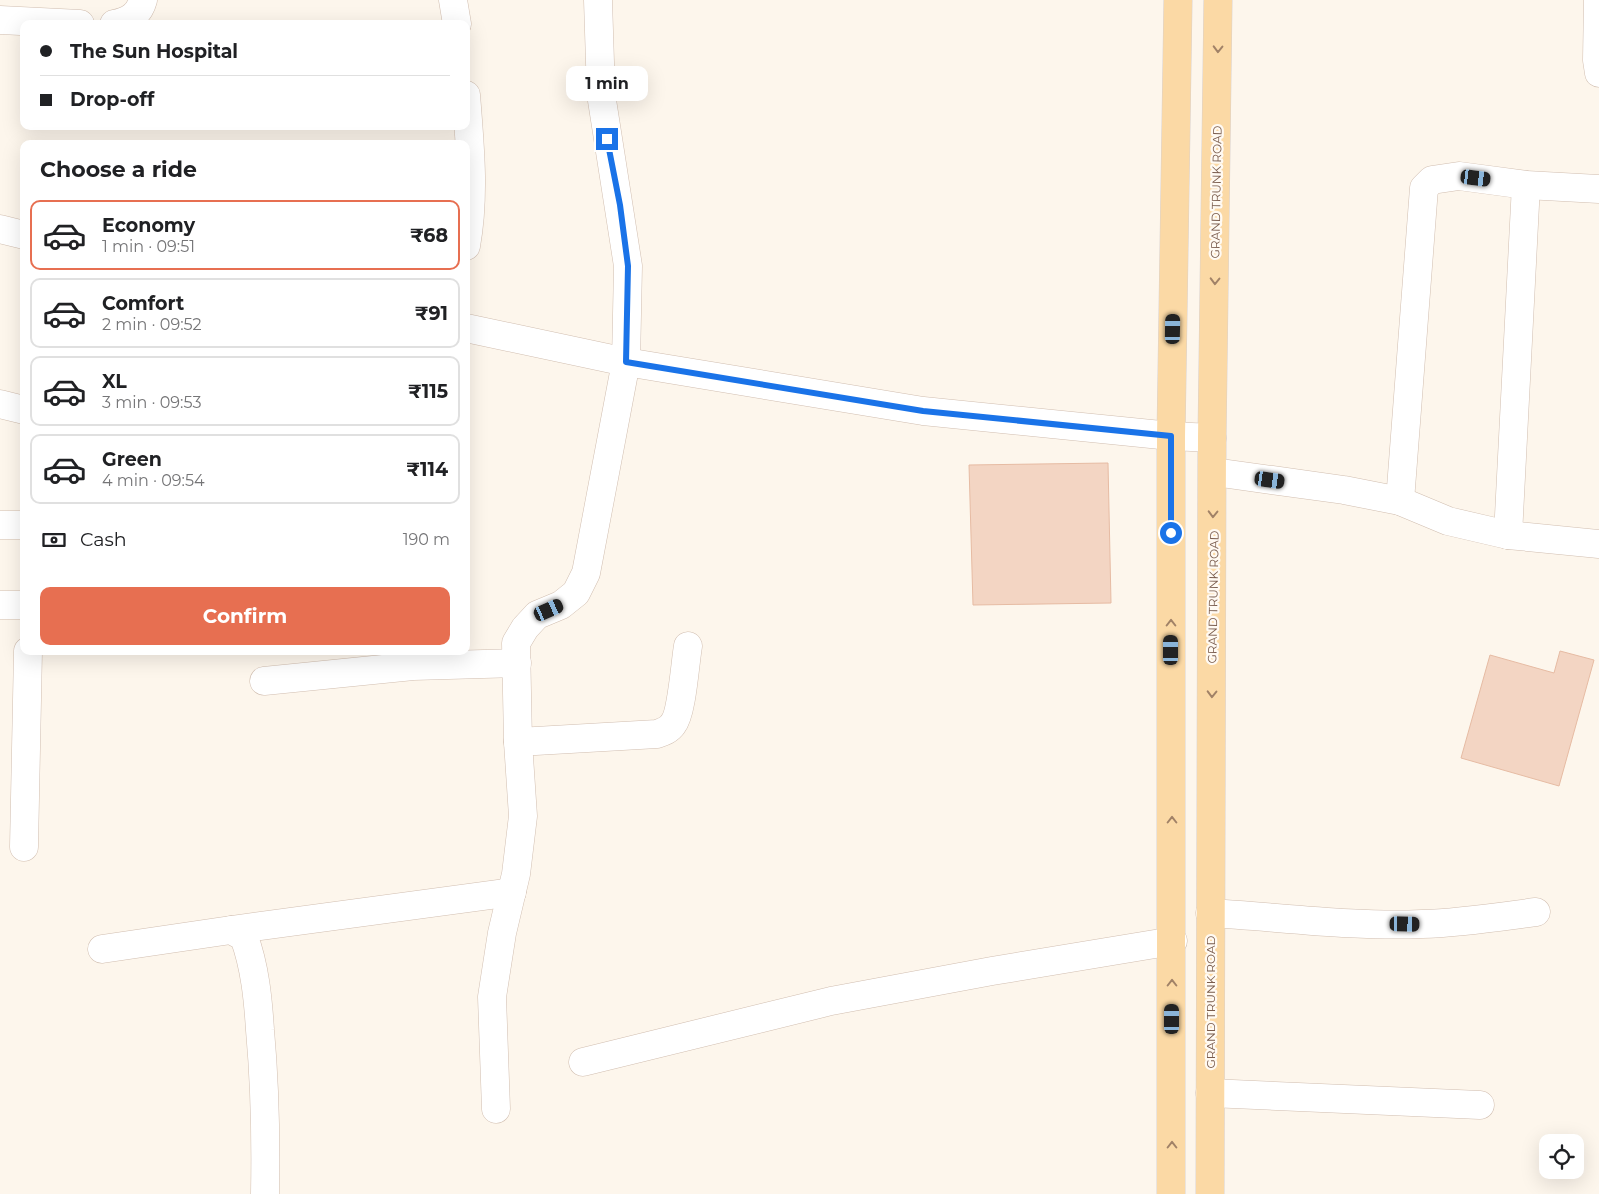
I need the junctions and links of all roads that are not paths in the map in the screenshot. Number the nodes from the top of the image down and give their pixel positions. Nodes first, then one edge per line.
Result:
1 (143, 0) edge
2 (453, 0) edge
3 (598, 0) edge
4 (1178, 0) edge
5 (1218, 0) edge
6 (1598, 0) edge
7 (0, 20) edge
8 (129, 20) edge
9 (456, 20) edge
10 (20, 21) edge
11 (1599, 73) edge
12 (470, 143) edge
13 (1526, 185) junction
14 (1599, 189) edge
15 (470, 224) edge
16 (0, 229) edge
17 (20, 235) edge
18 (470, 329) edge
19 (626, 362) junction
20 (0, 404) edge
21 (20, 409) edge
22 (1171, 436) junction
23 (1212, 438) junction
24 (1214, 472) junction
25 (1400, 501) junction
26 (20, 525) edge
27 (0, 526) edge
28 (1508, 535) junction
29 (1599, 544) edge
30 (20, 604) edge
31 (0, 606) edge
32 (688, 646) dead end
33 (28, 655) edge
34 (517, 663) junction
35 (264, 681) dead end
36 (518, 742) junction
37 (24, 847) dead end
38 (512, 892) junction
39 (1536, 912) dead end
40 (1210, 913) junction
41 (231, 930) junction
42 (1172, 941) junction
43 (102, 949) dead end
44 (582, 1062) dead end
45 (1210, 1093) junction
46 (1480, 1105) dead end
47 (496, 1109) dead end
48 (265, 1194) edge
49 (1172, 1194) edge
50 (1210, 1194) edge

1 - 8 street
2 - 9 street
3 - 19 street
4 - 22 main road
5 -> 23 main road, GRAND TRUNK ROAD
6 - 11 street
7 - 10 street
12 - 15 street
13 - 14 street
13 - 25 street
13 - 28 street
16 - 17 street
18 - 19 street
19 - 22 street
19 - 34 street
20 - 21 street
22 - 23 street
42 -> 22 main road
23 - 24 main road, GRAND TRUNK ROAD
24 - 25 street
24 -> 40 main road, GRAND TRUNK ROAD
25 - 28 street
26 - 27 street
28 - 29 street
30 - 31 street
32 - 36 street
33 - 37 street
34 - 35 street
34 - 36 street
36 - 38 street
38 - 41 street
38 - 47 street
39 - 40 street
40 - 45 main road, GRAND TRUNK ROAD
41 - 43 street
41 - 48 street
42 - 44 street
49 -> 42 main road
45 - 46 street
45 - 50 main road, GRAND TRUNK ROAD

